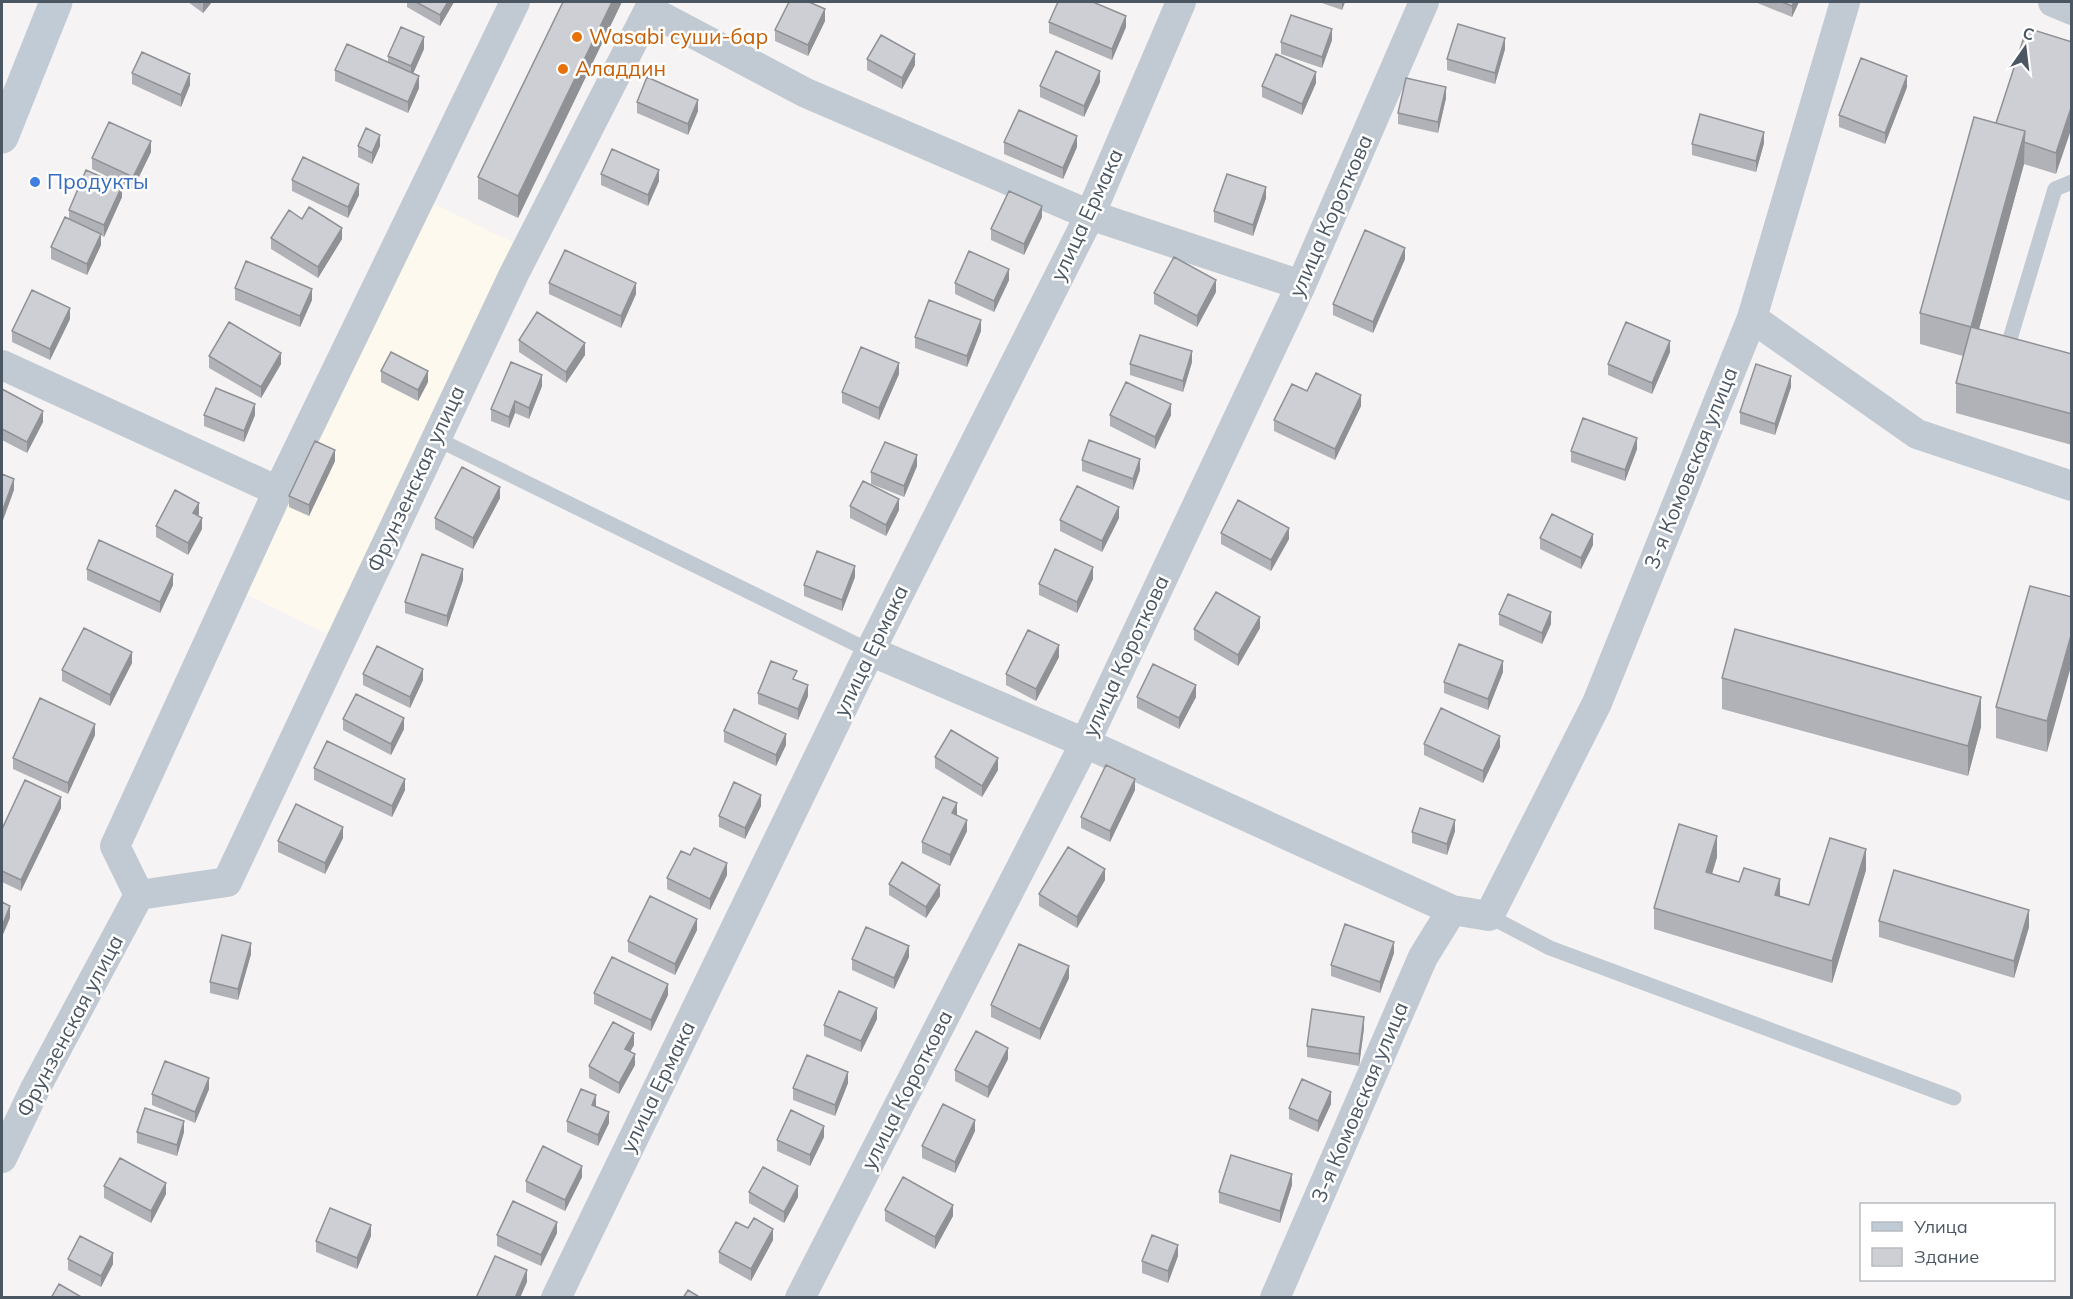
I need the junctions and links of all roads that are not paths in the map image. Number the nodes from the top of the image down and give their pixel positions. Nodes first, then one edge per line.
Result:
1 (56, 2) edge
2 (515, 2) edge
3 (1181, 2) edge
4 (1424, 2) edge
5 (1845, 2) edge
6 (2053, 2) edge
7 (651, 6) edge
8 (2072, 10) edge
9 (2, 137) edge
10 (2072, 182) edge
11 (1090, 216) junction
12 (1301, 285) junction
13 (1752, 318) junction
14 (2029, 356) edge
15 (2, 365) edge
16 (435, 438) junction
17 (2072, 486) edge
18 (278, 491) junction
19 (870, 651) junction
20 (1085, 744) junction
21 (139, 895) junction
22 (1452, 910) junction
23 (1489, 916) junction
24 (1954, 1098) dead end
25 (2, 1158) edge
26 (556, 1298) edge
27 (800, 1298) edge
28 (1275, 1298) edge

1 - 9 main road
2 - 18 street
3 - 11 street, улица Ермака
4 - 12 street, улица Короткова
5 - 13 street, 3-я Комовская улица
6 - 8 street
7 - 11 street
7 - 16 street, Фрунзенская улица
10 - 14 lane
11 - 12 street
11 - 19 street, улица Ермака
12 - 20 street, улица Короткова
13 - 17 street
13 - 23 street, 3-я Комовская улица
15 - 18 street
16 - 19 lane
16 - 21 street, Фрунзенская улица
18 - 21 street
19 - 20 street
19 - 26 street, улица Ермака
20 - 22 street
20 - 27 street, улица Короткова
21 - 25 street, Фрунзенская улица
22 - 23 street
22 - 28 street, 3-я Комовская улица
23 - 24 lane

